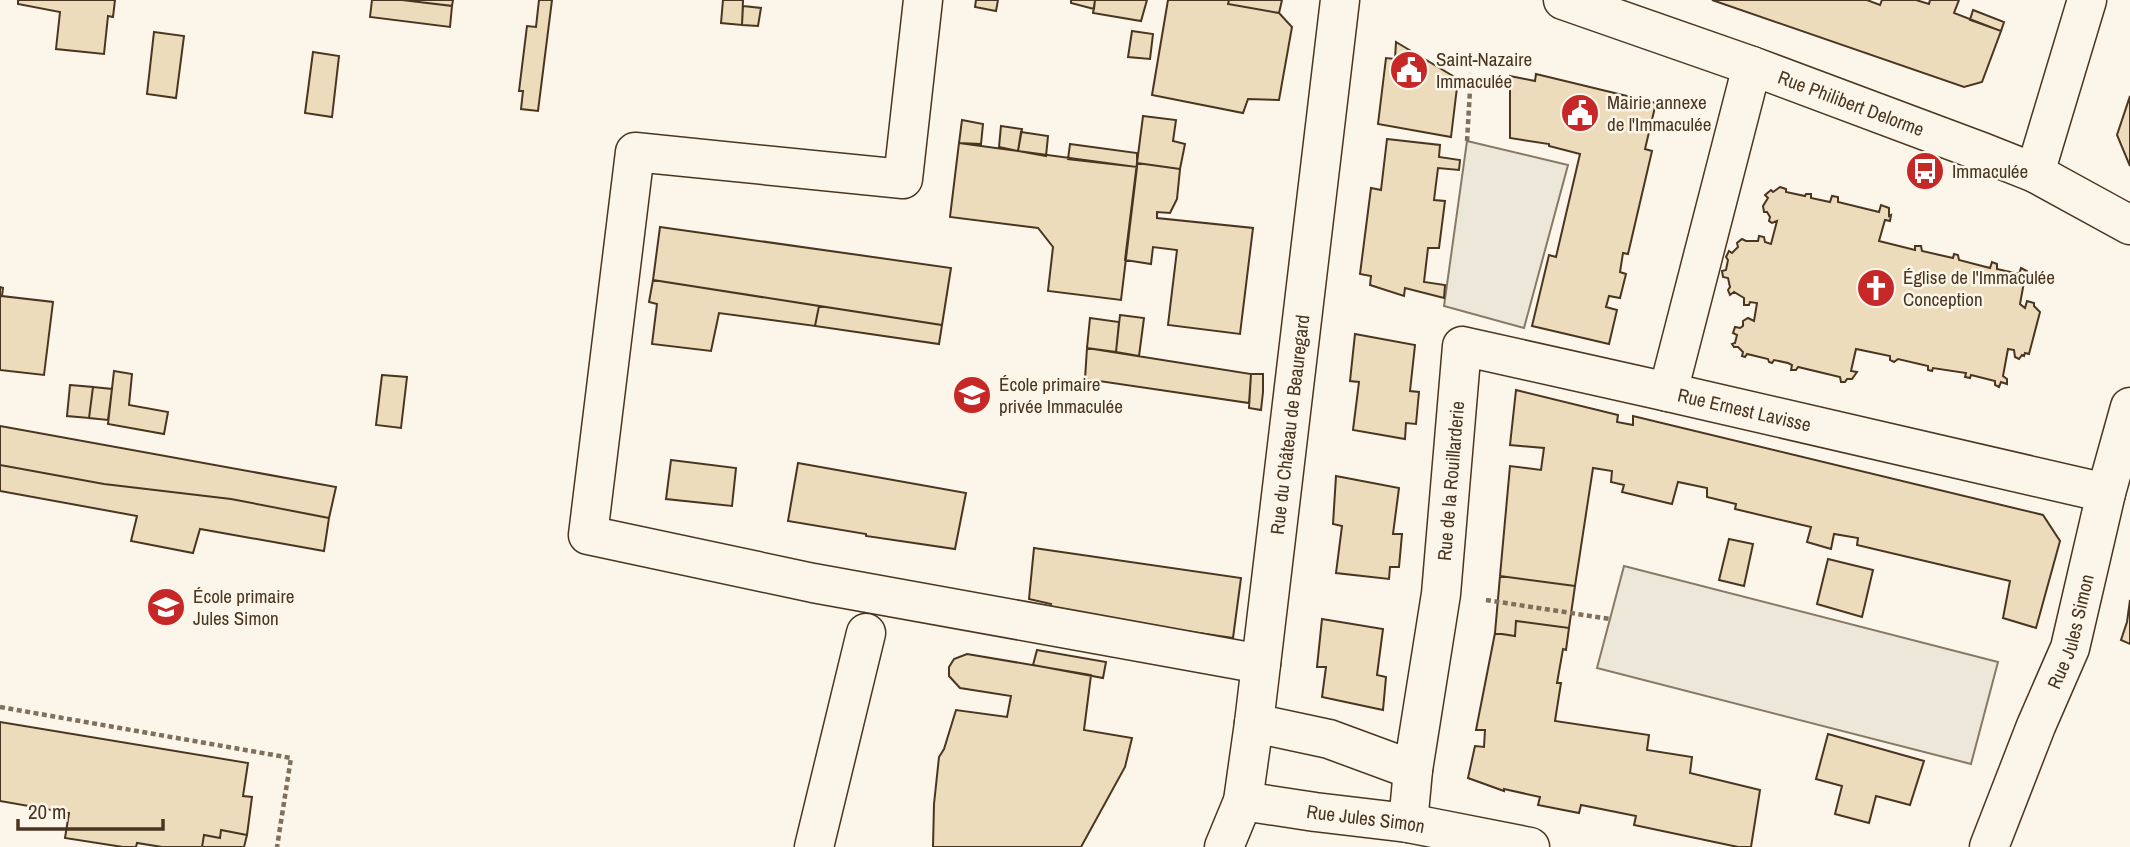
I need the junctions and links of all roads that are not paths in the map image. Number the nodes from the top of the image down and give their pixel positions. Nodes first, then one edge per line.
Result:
1 (923, 0) edge
2 (1340, 0) edge
3 (1563, 0) edge
4 (2087, 0) edge
5 (1752, 66) junction
6 (2035, 173) junction
7 (2130, 225) edge
8 (1668, 392) junction
9 (2130, 407) edge
10 (2106, 493) junction
11 (866, 633) dead end
12 (1261, 664) junction
13 (1254, 723) junction
14 (1413, 769) junction
15 (1243, 801) junction
16 (1408, 823) junction
17 (814, 847) edge
18 (1224, 847) edge
19 (1530, 847) edge
20 (1989, 847) edge

1 - 12 street
2 - 12 street, Rue du Château de Beauregard
3 - 5 street, Rue Philibert Delorme
4 - 6 street
5 - 6 street, Rue Philibert Delorme
5 - 8 street, Rue Ernest Lavisse
6 - 7 street, Rue Philibert Delorme
8 - 10 street, Rue Ernest Lavisse
8 - 14 street, Rue de la Rouillarderie
9 - 10 street, Rue Jules Simon
10 - 20 street, Rue Jules Simon
11 - 17 street
12 - 13 street, Rue du Château de Beauregard
13 - 14 street
13 - 15 street, Rue du Château de Beauregard
14 - 16 street, Rue de la Rouillarderie
15 - 16 street, Rue Jules Simon
15 - 18 street, Rue du Château de Beauregard
16 - 19 street, Rue Jules Simon

